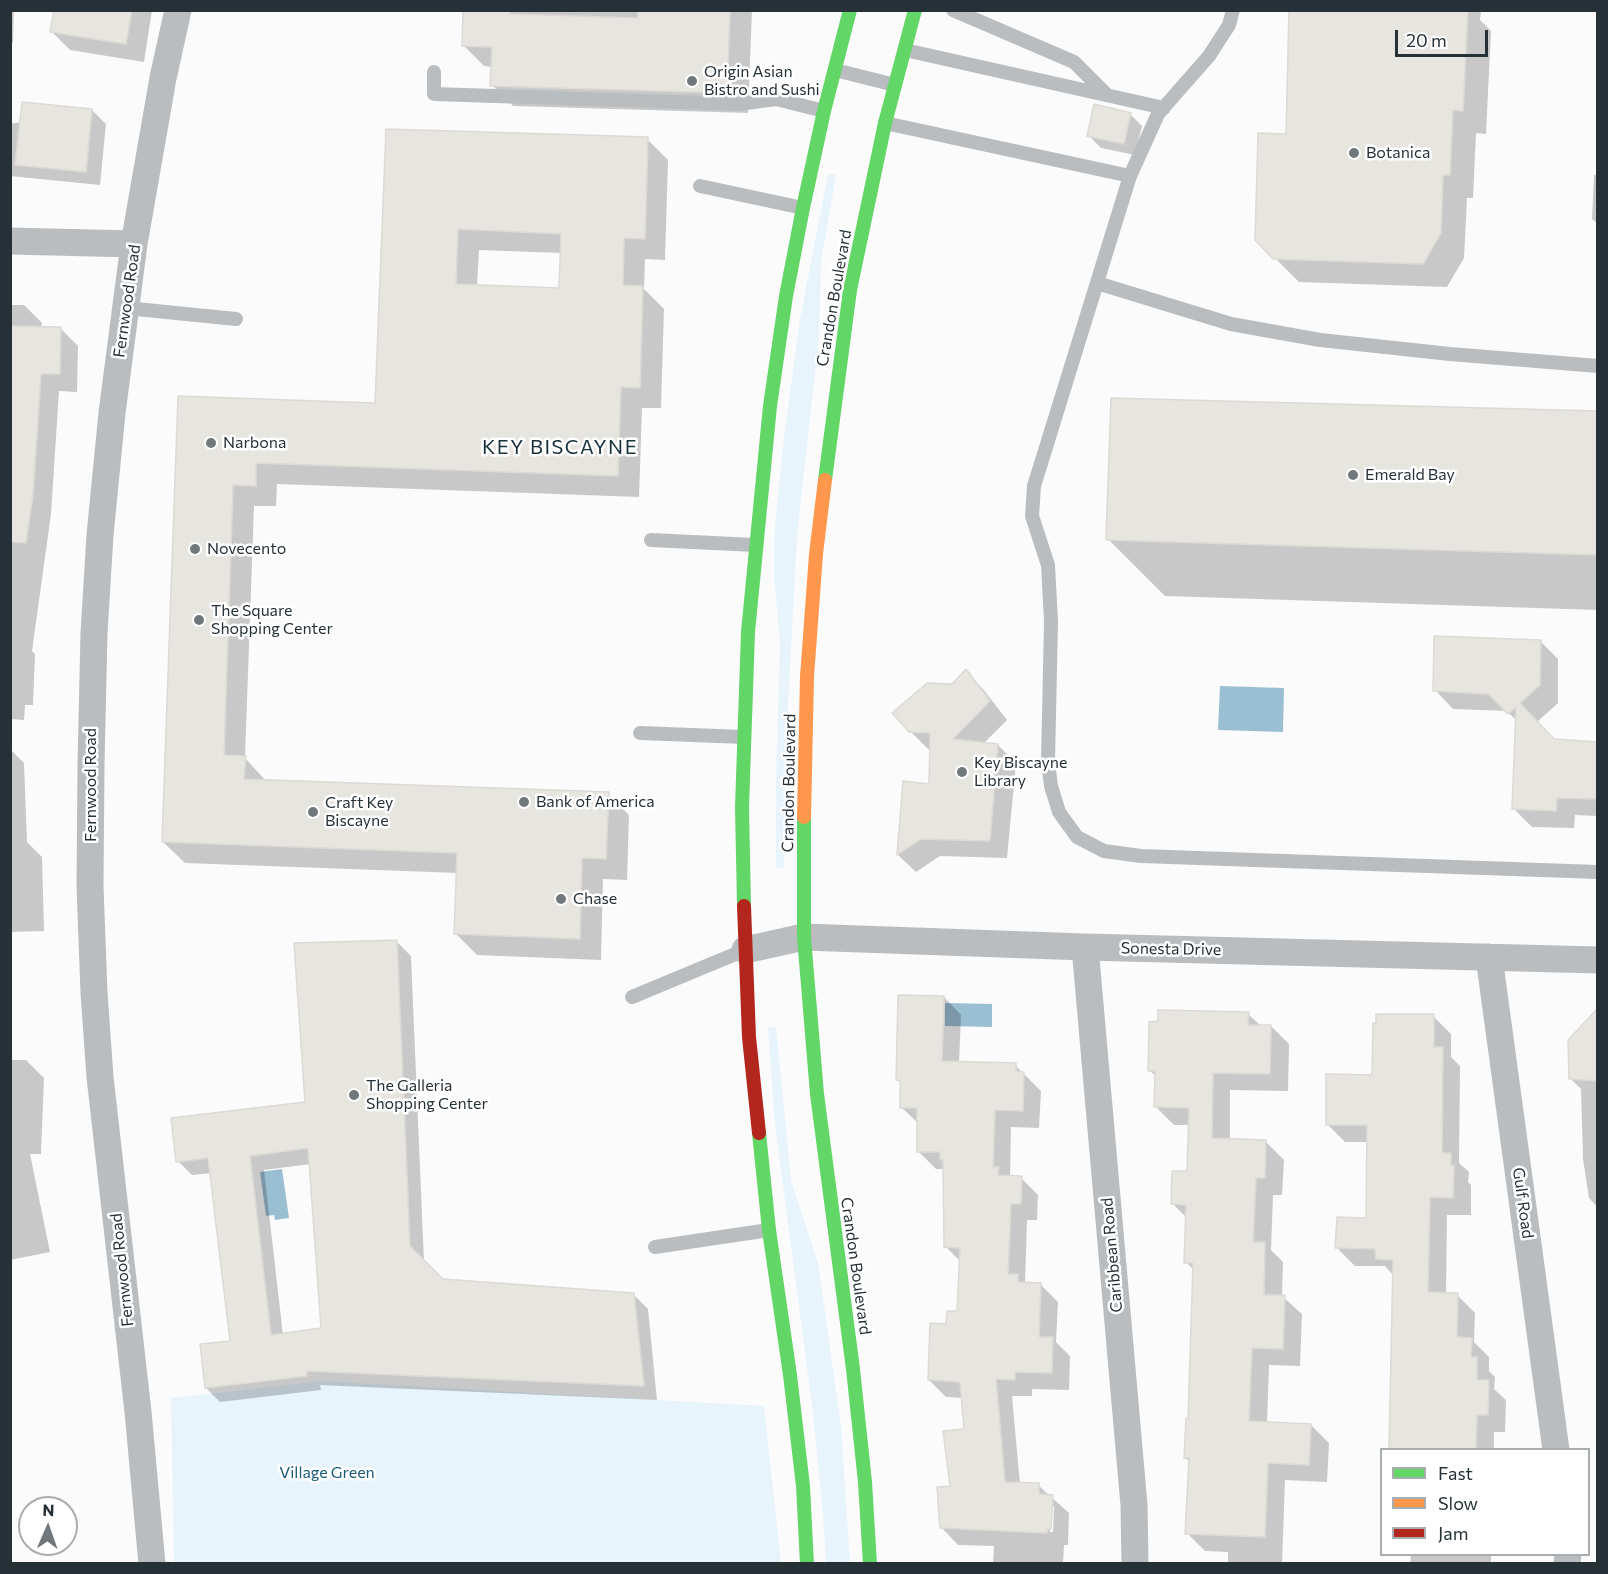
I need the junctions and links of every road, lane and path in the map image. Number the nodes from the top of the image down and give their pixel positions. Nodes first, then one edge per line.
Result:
1 (178, 10) edge
2 (850, 10) edge
3 (915, 10) edge
4 (953, 10) edge
5 (1233, 10) edge
6 (905, 50) junction
7 (835, 70) junction
8 (434, 72) dead end
9 (895, 85) junction
10 (1106, 94) junction
11 (1164, 108) junction
12 (825, 111) junction
13 (885, 123) junction
14 (1130, 176) junction
15 (700, 186) dead end
16 (803, 208) junction
17 (10, 241) edge
18 (134, 244) junction
19 (1097, 283) junction
20 (126, 308) junction
21 (236, 319) dead end
22 (1598, 366) edge
23 (651, 540) dead end
24 (755, 545) junction
25 (640, 733) dead end
26 (744, 737) junction
27 (1598, 872) edge
28 (804, 937) junction
29 (1085, 947) junction
30 (745, 950) junction
31 (1489, 957) junction
32 (1598, 960) edge
33 (632, 997) dead end
34 (769, 1230) junction
35 (655, 1247) dead end
36 (1556, 1448) edge
37 (152, 1563) edge
38 (807, 1563) edge
39 (870, 1563) edge
40 (1135, 1563) edge

1 - 18 street, Fernwood Road
2 - 7 main road
3 - 6 main road, Crandon Boulevard
4 - 10 lane
5 - 11 lane
6 - 9 main road, Crandon Boulevard
6 - 10 lane
7 - 9 lane
7 - 12 main road
8 - 12 lane
9 - 13 main road, Crandon Boulevard
10 - 11 lane
11 - 14 lane
12 - 16 main road
13 - 14 lane
13 - 28 main road, Crandon Boulevard
14 - 19 lane
15 - 16 lane
16 - 24 main road
17 - 18 street
18 - 20 street, Fernwood Road
19 - 22 lane
19 - 27 lane
20 - 21 lane
20 - 37 street, Fernwood Road
23 - 24 lane
24 - 26 main road
25 - 26 lane
26 - 30 main road
28 - 29 street, Sonesta Drive
28 - 30 street, Sonesta Drive
28 - 39 main road, Crandon Boulevard
29 - 31 street, Sonesta Drive
29 - 40 street, Caribbean Road
30 - 33 lane
30 - 34 main road
31 - 32 street, Sonesta Drive
31 - 36 street, Gulf Road
34 - 35 lane
34 - 38 main road

